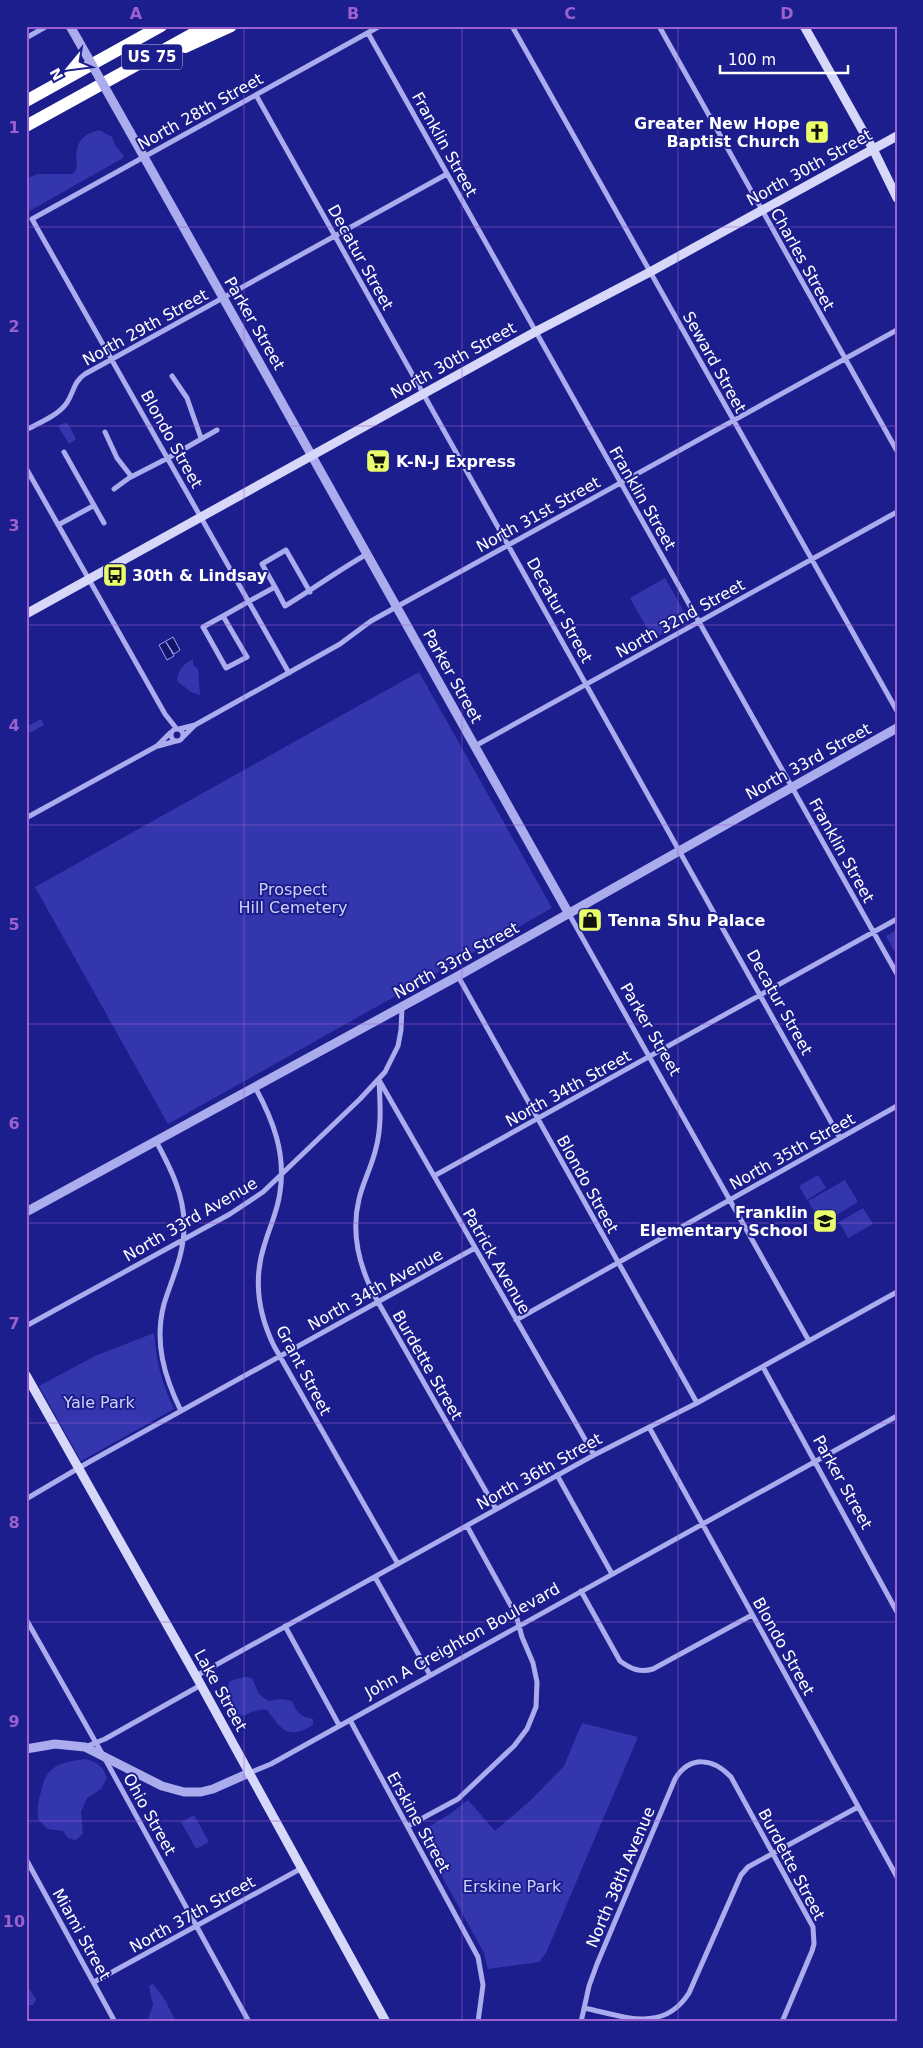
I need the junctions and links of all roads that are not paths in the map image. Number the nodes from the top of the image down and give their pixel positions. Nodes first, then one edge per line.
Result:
1 (47, 26) edge
2 (70, 26) edge
3 (161, 26) edge
4 (207, 26) edge
5 (231, 26) edge
6 (380, 26) edge
7 (512, 26) edge
8 (659, 26) edge
9 (804, 26) edge
10 (368, 33) junction
11 (26, 38) edge
12 (97, 88) junction
13 (256, 95) junction
14 (26, 101) edge
15 (26, 126) edge
16 (897, 136) edge
17 (873, 149) junction
18 (144, 156) junction
19 (447, 174) junction
20 (897, 198) edge
21 (761, 211) junction
22 (32, 219) joint
23 (336, 236) junction
24 (650, 272) junction
25 (224, 298) junction
26 (897, 330) edge
27 (535, 332) junction
28 (112, 359) junction
29 (844, 359) junction
30 (172, 376) dead end
31 (423, 393) junction
32 (733, 420) junction
33 (26, 430) edge
34 (217, 430) dead end
35 (105, 432) dead end
36 (201, 438) junction
37 (897, 451) edge
38 (64, 452) dead end
39 (312, 455) junction
40 (168, 458) junction
41 (26, 468) edge
42 (131, 476) junction
43 (620, 483) junction
44 (114, 489) dead end
45 (93, 506) junction
46 (897, 512) edge
47 (201, 517) junction
48 (104, 523) dead end
49 (58, 525) junction
50 (508, 544) junction
51 (367, 554) junction
52 (812, 559) junction
53 (88, 580) junction
54 (275, 587) junction
55 (310, 592) junction
56 (249, 601) junction
57 (397, 607) junction
58 (26, 614) edge
59 (223, 616) junction
60 (699, 622) junction
61 (289, 673) junction
62 (587, 684) junction
63 (897, 711) edge
64 (165, 714) junction
65 (195, 724) junction
66 (897, 728) edge
67 (178, 729) junction
68 (171, 733) junction
69 (182, 738) junction
70 (176, 741) junction
71 (157, 746) junction
72 (475, 746) junction
73 (792, 787) junction
74 (26, 818) edge
75 (681, 850) junction
76 (569, 914) junction
77 (897, 919) edge
78 (873, 932) junction
79 (897, 974) edge
80 (458, 976) junction
81 (761, 994) junction
82 (402, 1008) junction
83 (649, 1056) junction
84 (379, 1079) junction
85 (255, 1087) junction
86 (897, 1106) edge
87 (538, 1119) junction
88 (840, 1138) junction
89 (156, 1141) junction
90 (282, 1175) junction
91 (434, 1176) junction
92 (730, 1200) junction
93 (26, 1212) edge
94 (183, 1239) junction
95 (475, 1248) junction
96 (618, 1262) junction
97 (897, 1292) edge
98 (378, 1302) junction
99 (516, 1320) junction
100 (26, 1326) edge
101 (809, 1341) junction
102 (279, 1356) junction
103 (762, 1367) junction
104 (26, 1375) edge
105 (697, 1403) junction
106 (181, 1411) junction
107 (897, 1416) edge
108 (649, 1427) junction
109 (594, 1455) junction
110 (815, 1461) junction
111 (79, 1468) junction
112 (557, 1475) junction
113 (26, 1499) edge
114 (496, 1509) junction
115 (702, 1524) junction
116 (466, 1526) junction
117 (398, 1564) junction
118 (612, 1574) junction
119 (375, 1576) junction
120 (581, 1591) junction
121 (897, 1612) edge
122 (752, 1615) junction
123 (26, 1619) edge
124 (285, 1626) junction
125 (518, 1626) junction
126 (430, 1675) junction
127 (196, 1676) junction
128 (201, 1685) junction
129 (350, 1720) junction
130 (340, 1725) junction
131 (95, 1743) junction
132 (85, 1747) junction
133 (26, 1749) edge
134 (104, 1757) junction
135 (706, 1762) joint
136 (250, 1772) junction
137 (858, 1807) junction
138 (408, 1826) junction
139 (773, 1854) junction
140 (26, 1859) edge
141 (302, 1868) junction
142 (897, 1877) edge
143 (196, 1926) junction
144 (94, 1982) junction
145 (584, 2008) junction
146 (115, 2022) edge
147 (249, 2022) edge
148 (386, 2022) edge
149 (478, 2022) edge
150 (582, 2022) edge
151 (782, 2022) edge

1 - 11 street
2 - 18 street, Parker Street, bridge
3 - 14 highway, US 75
4 - 12 highway, US 75
5 - 12 highway
6 - 10 street, North 28th Street
7 - 24 street, Seward Street
8 - 21 street, Charles Street
9 - 17 main road
10 - 13 street, North 28th Street
10 - 19 street, Franklin Street
12 - 15 highway, US 75
13 - 18 street, North 28th Street
13 - 23 street, Decatur Street
16 - 17 main road, North 30th Street
17 - 20 main road
17 - 21 main road, North 30th Street
18 - 22 street, North 28th Street
18 - 25 street, Parker Street
19 - 23 street, North 29th Street
19 - 27 street, Franklin Street
21 - 24 main road, North 30th Street
21 - 29 street, Charles Street
22 - 28 street, Blondo Street
23 - 25 street, North 29th Street
23 - 31 street, Decatur Street
24 - 27 main road, North 30th Street
24 - 32 street, Seward Street
25 - 28 street, North 29th Street
25 - 39 street, Parker Street
26 - 29 street, North 31st Street
27 - 31 main road, North 30th Street
27 - 43 street, Franklin Street
28 - 33 street, North 29th Street
28 - 40 street, Blondo Street
29 - 32 street, North 31st Street
29 - 37 street, Charles Street
30 - 36 street
31 - 39 main road, North 30th Street
31 - 50 street, Decatur Street
32 - 43 street, North 31st Street
32 - 52 street, Seward Street
34 - 36 street
35 - 42 street
36 - 40 street
38 - 45 street
39 - 47 main road, North 30th Street
39 - 51 street, Parker Street
40 - 42 street
40 - 47 street, Blondo Street
41 - 49 street
42 - 44 street
43 - 50 street, North 31st Street
43 - 60 street, Franklin Street
45 - 48 street
45 - 49 street
46 - 52 street, North 32nd Street
47 - 53 main road, North 30th Street
47 - 56 street, Blondo Street
49 - 53 street
50 - 57 street, North 31st Street
50 - 62 street, Decatur Street
51 - 55 street
51 - 57 street, Parker Street
52 - 60 street, North 32nd Street
52 - 63 street, Seward Street
53 - 58 main road, North 30th Street
53 - 64 street
54 - 55 street
54 - 55 street
54 - 56 street
56 - 59 street
56 - 61 street, Blondo Street
57 - 61 street, North 31st Street
57 - 72 street, Parker Street
59 - 59 street
60 - 62 street, North 32nd Street
60 - 73 street, Franklin Street
61 - 65 street, North 31st Street
62 - 72 street, North 32nd Street
62 - 75 street, Decatur Street
64 - 67 street
64 - 68 street
65 - 67 street, North 31st Street
65 - 69 street, North 31st Street
66 - 73 street, North 33rd Street
67 - 68 street
67 - 69 street
68 - 70 street
68 - 71 street
69 - 70 street
70 - 71 street
71 - 74 street
72 - 76 street, Parker Street
73 - 75 street, North 33rd Street
73 - 78 street, Franklin Street
75 - 76 street, North 33rd Street
75 - 81 street, Decatur Street
76 - 80 street, North 33rd Street
76 - 83 street, Parker Street
77 - 78 street, North 34th Street
78 - 79 street, Franklin Street
78 - 81 street, North 34th Street
80 - 82 street, North 33rd Street
80 - 87 street, Blondo Street
81 - 83 street, North 34th Street
81 - 88 street, Decatur Street
82 - 84 street, North 33rd Avenue
82 - 85 street, North 33rd Street
83 - 87 street, North 34th Street
83 - 92 street, Parker Street
84 - 90 street, North 33rd Avenue
84 - 91 street, Patrick Avenue
84 - 98 street, Burdette Street
85 - 89 street, North 33rd Street
85 - 90 street, Grant Street
86 - 88 street, North 35th Street
87 - 91 street, North 34th Street
87 - 96 street, Blondo Street
88 - 92 street, North 35th Street
89 - 93 street, North 33rd Street
89 - 94 street
90 - 94 street, North 33rd Avenue
90 - 102 street, Grant Street
91 - 95 street, Patrick Avenue
92 - 96 street, North 35th Street
92 - 101 street, Parker Street
94 - 100 street, North 33rd Avenue
94 - 106 street
95 - 98 street, North 34th Avenue
95 - 99 street, Patrick Avenue
96 - 99 street, North 35th Street
96 - 105 street, Blondo Street
97 - 101 street, North 36th Street
98 - 102 street, North 34th Avenue
98 - 114 street, Burdette Street
99 - 109 street, Patrick Avenue
101 - 103 street, North 36th Street
102 - 106 street, North 34th Avenue
102 - 117 street, Grant Street
103 - 105 street, North 36th Street
103 - 110 street, Parker Street
104 - 111 main road, Lake Street
105 - 108 street, North 36th Street
106 - 111 street, North 34th Avenue
107 - 110 street, John A Creighton Boulevard
108 - 109 street, North 36th Street
108 - 115 street, Blondo Street
109 - 112 street, North 36th Street
110 - 115 street, John A Creighton Boulevard
110 - 121 street, Parker Street
111 - 113 street, North 34th Avenue
111 - 127 main road, Lake Street
112 - 114 street, North 36th Street
112 - 118 street
114 - 116 street, North 36th Street
115 - 118 street, John A Creighton Boulevard
115 - 122 street, Blondo Street
116 - 117 street, North 36th Street
116 - 125 street
117 - 119 street, North 36th Street
118 - 120 street, John A Creighton Boulevard
119 - 124 street, North 36th Street
119 - 126 street
120 - 122 street
120 - 125 street, John A Creighton Boulevard
122 - 137 street, Blondo Street
123 - 131 street, Ohio Street
124 - 127 street, North 36th Street
124 - 130 street
125 - 126 street, John A Creighton Boulevard
125 - 138 street
126 - 129 street, John A Creighton Boulevard
127 - 128 main road, Lake Street
128 - 131 street
128 - 136 main road, Lake Street
129 - 130 street, John A Creighton Boulevard
129 - 138 street, Erskine Street
130 - 136 street, John A Creighton Boulevard
131 - 132 street
131 - 134 street, Ohio Street
132 - 133 street, John A Creighton Boulevard
132 - 134 street, John A Creighton Boulevard
134 - 136 street, John A Creighton Boulevard
134 - 143 street, Ohio Street
135 - 139 street, Burdette Street
135 - 145 street, North 38th Avenue
136 - 141 main road, Lake Street
137 - 139 street
137 - 142 street, Blondo Street
138 - 149 street, Erskine Street
139 - 145 street
139 - 151 street, Burdette Street
140 - 144 street, Miami Street
141 - 143 street, North 37th Street
141 - 148 main road, Lake Street
143 - 144 street, North 37th Street
143 - 147 street, Ohio Street
144 - 146 street, Miami Street
145 - 150 street, North 38th Avenue

